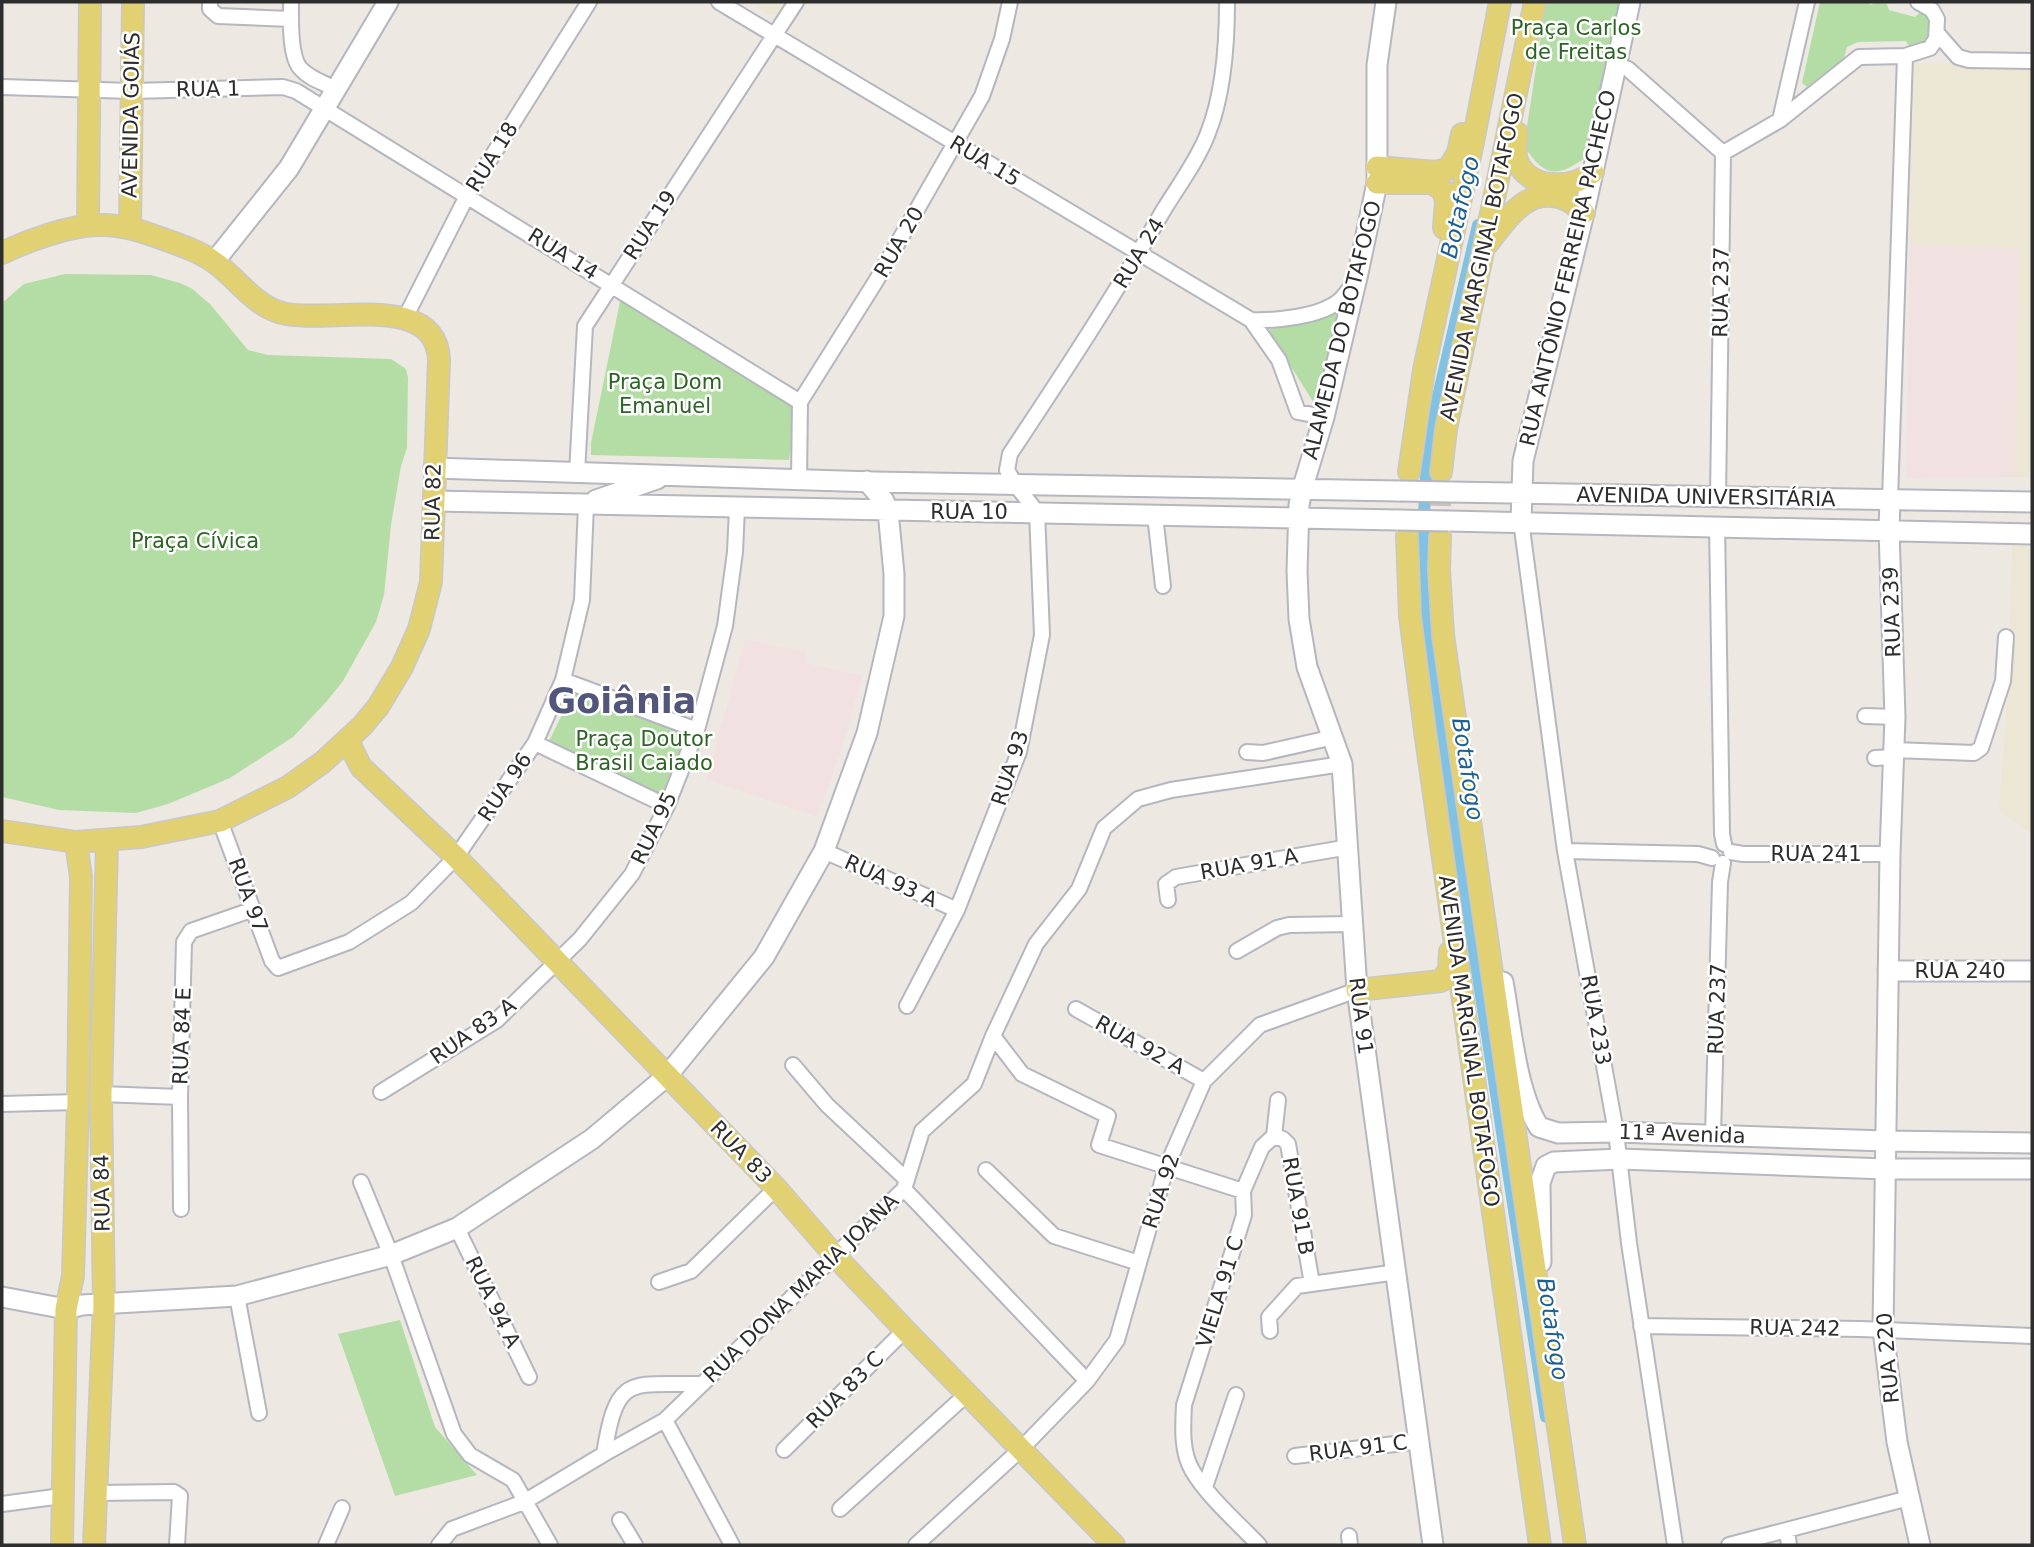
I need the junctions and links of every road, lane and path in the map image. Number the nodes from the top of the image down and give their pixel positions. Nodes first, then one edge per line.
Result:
1 (90, 2) edge
2 (133, 2) edge
3 (210, 2) edge
4 (291, 2) edge
5 (388, 2) edge
6 (589, 2) edge
7 (719, 2) edge
8 (796, 2) edge
9 (1010, 2) edge
10 (1227, 2) edge
11 (1386, 2) edge
12 (1491, 2) edge
13 (1500, 2) edge
14 (1535, 2) edge
15 (1630, 2) edge
16 (1807, 2) edge
17 (1918, 2) edge
18 (1933, 6) edge
19 (290, 19) junction
20 (1937, 33) junction
21 (775, 35) junction
22 (1905, 56) junction
23 (2032, 61) edge
24 (1615, 65) junction
25 (298, 67) junction
26 (1789, 81) junction
27 (2, 87) edge
28 (284, 87) junction
29 (88, 89) junction
30 (336, 89) junction
31 (1516, 90) junction
32 (132, 91) junction
33 (1810, 96) junction
34 (324, 109) junction
35 (1780, 120) junction
36 (956, 143) junction
37 (1723, 153) junction
38 (1593, 172) junction
39 (1377, 175) junction
40 (467, 196) junction
41 (1584, 213) junction
42 (88, 225) junction
43 (130, 228) junction
44 (1485, 247) junction
45 (2, 253) edge
46 (1139, 254) junction
47 (214, 262) junction
48 (1359, 273) junction
49 (611, 284) junction
50 (405, 318) junction
51 (1251, 320) junction
52 (1424, 370) junction
53 (800, 402) junction
54 (1324, 417) junction
55 (434, 468) junction
56 (577, 472) junction
57 (1441, 472) tunnel mouth
58 (678, 475) junction
59 (799, 479) junction
60 (867, 481) junction
61 (1404, 482) junction
62 (1015, 484) junction
63 (1134, 486) junction
64 (1302, 489) junction
65 (1380, 491) joint
66 (1521, 494) junction
67 (1718, 497) junction
68 (1891, 500) junction
69 (434, 501) junction
70 (2032, 502) edge
71 (586, 505) junction
72 (737, 508) junction
73 (888, 511) junction
74 (1045, 512) junction
75 (1155, 515) junction
76 (1299, 518) junction
77 (1513, 521) junction
78 (1717, 525) junction
79 (1403, 528) junction
80 (1444, 529) junction
81 (1889, 529) junction
82 (2032, 534) edge
83 (1163, 586) dead end
84 (2006, 637) dead end
85 (563, 680) junction
86 (1865, 716) dead end
87 (1895, 717) junction
88 (697, 730) junction
89 (350, 737) junction
90 (1334, 737) junction
91 (535, 743) junction
92 (1249, 753) dead end
93 (1888, 755) junction
94 (328, 757) junction
95 (1342, 764) junction
96 (361, 767) junction
97 (667, 806) junction
98 (219, 821) junction
99 (2, 831) edge
100 (107, 841) junction
101 (76, 842) junction
102 (1349, 847) junction
103 (824, 851) junction
104 (1565, 851) junction
105 (1721, 852) junction
106 (1890, 854) junction
107 (1442, 856) junction
108 (456, 857) junction
109 (1168, 900) dead end
110 (254, 909) junction
111 (957, 910) junction
112 (1353, 924) junction
113 (1485, 929) junction
114 (1237, 951) dead end
115 (557, 961) junction
116 (278, 968) joint
117 (1888, 971) junction
118 (2032, 971) edge
119 (1357, 990) junction
120 (907, 1006) dead end
121 (1076, 1009) dead end
122 (993, 1036) junction
123 (793, 1065) dead end
124 (667, 1076) junction
125 (1204, 1081) junction
126 (381, 1092) dead end
127 (100, 1094) junction
128 (180, 1097) junction
129 (1278, 1100) dead end
130 (78, 1102) junction
131 (2, 1104) edge
132 (1616, 1132) junction
133 (1713, 1135) junction
134 (1274, 1136) junction
135 (1885, 1141) junction
136 (2032, 1143) edge
137 (1620, 1159) junction
138 (1166, 1168) junction
139 (2032, 1168) edge
140 (1885, 1169) junction
141 (986, 1170) dead end
142 (360, 1182) dead end
143 (905, 1185) junction
144 (776, 1188) junction
145 (1243, 1191) junction
146 (181, 1209) dead end
147 (457, 1228) junction
148 (391, 1255) junction
149 (836, 1257) junction
150 (1139, 1263) junction
151 (1397, 1272) junction
152 (659, 1282) dead end
153 (1312, 1284) junction
154 (237, 1296) junction
155 (2, 1297) edge
156 (104, 1305) junction
157 (66, 1309) junction
158 (1541, 1309) junction
159 (1641, 1326) junction
160 (905, 1330) junction
161 (1883, 1330) junction
162 (1270, 1331) dead end
163 (2032, 1336) edge
164 (528, 1377) dead end
165 (1087, 1381) junction
166 (702, 1384) junction
167 (967, 1394) junction
168 (1236, 1395) dead end
169 (259, 1413) dead end
170 (665, 1420) junction
171 (1420, 1441) junction
172 (1021, 1449) junction
173 (784, 1450) dead end
174 (604, 1454) junction
175 (1296, 1456) dead end
176 (1205, 1487) junction
177 (97, 1493) junction
178 (62, 1496) junction
179 (1909, 1498) junction
180 (524, 1502) junction
181 (2, 1504) edge
182 (342, 1508) dead end
183 (840, 1509) dead end
184 (620, 1520) dead end
185 (1788, 1538) edge
186 (62, 1545) edge
187 (94, 1545) edge
188 (177, 1545) edge
189 (326, 1545) edge
190 (439, 1545) edge
191 (550, 1545) edge
192 (635, 1545) edge
193 (732, 1545) edge
194 (916, 1545) edge
195 (1114, 1545) edge
196 (1259, 1545) edge
197 (1433, 1545) edge
198 (1541, 1545) edge
199 (1575, 1545) edge
200 (1675, 1545) edge
201 (1729, 1545) edge
202 (1920, 1545) edge

1 - 29 main road, AVENIDA GOIÁS
2 - 32 main road, AVENIDA GOIÁS
3 - 19 street
4 - 19 street
5 - 30 main road
6 - 40 street, RUA 18
7 - 21 street, RUA 15
8 - 21 street, RUA 19
9 - 36 street, RUA 20
10 - 46 street, RUA 24
11 - 39 main road, ALAMEDA DO BOTAFOGO
12 - 39 main road
13 - 52 main road, AVENIDA MARGINAL BOTAFOGO
14 - 31 main road, AVENIDA MARGINAL BOTAFOGO
15 - 24 main road, RUA ANTÔNIO FERREIRA PACHECO
16 - 26 street
17 - 18 street
18 - 20 street
19 - 25 street
20 - 22 street
20 - 23 street
21 - 36 street, RUA 15
21 - 49 street, RUA 19
22 - 33 street
22 - 68 street, RUA 239
24 - 37 street
24 - 38 main road, RUA ANTÔNIO FERREIRA PACHECO
25 - 28 street
25 - 30 street
26 - 33 street
26 - 35 street
27 - 29 street, RUA 1
28 - 32 street, RUA 1
28 - 34 street, RUA 1
29 - 32 street, RUA 1
29 - 42 main road, AVENIDA GOIÁS
30 - 34 main road
31 - 38 main road
31 - 44 main road, AVENIDA MARGINAL BOTAFOGO
32 - 43 main road, AVENIDA GOIÁS
33 - 35 street
34 - 40 street, RUA 14
34 - 47 main road
35 - 37 street
36 - 46 street, RUA 15
36 - 53 street, RUA 20
37 - 67 street, RUA 237
38 - 41 main road, RUA ANTÔNIO FERREIRA PACHECO
39 - 48 main road, ALAMEDA DO BOTAFOGO
39 - 52 main road
40 - 49 street, RUA 14
40 - 50 street, RUA 18
41 - 44 main road
41 - 66 main road, RUA ANTÔNIO FERREIRA PACHECO
42 - 43 main road
42 - 45 main road
43 - 47 main road
44 - 57 main road, AVENIDA MARGINAL BOTAFOGO
46 - 51 street, RUA 15
46 - 62 street, RUA 24
47 - 50 main road
48 - 51 street
48 - 54 main road, ALAMEDA DO BOTAFOGO
49 - 53 street, RUA 14
49 - 56 street, RUA 19
50 - 55 main road, RUA 82
51 - 54 street, RUA 15
52 - 61 main road, AVENIDA MARGINAL BOTAFOGO
53 - 59 street
54 - 64 main road, ALAMEDA DO BOTAFOGO
55 - 56 main road, RUA 10
55 - 69 main road, RUA 82
56 - 58 main road, RUA 10
58 - 59 main road, RUA 10
58 - 71 main road
59 - 60 main road, RUA 10
60 - 62 main road, RUA 10
60 - 73 main road
61 - 65 main road, AVENIDA UNIVERSITÁRIA
61 - 66 main road, AVENIDA UNIVERSITÁRIA, bridge
62 - 63 main road, RUA 10
62 - 74 street
63 - 64 main road, RUA 10
63 - 74 main road
64 - 65 main road, RUA 10
64 - 76 main road, RUA 91
66 - 67 main road, AVENIDA UNIVERSITÁRIA
66 - 77 main road, RUA 233
67 - 68 main road, AVENIDA UNIVERSITÁRIA
68 - 70 main road, AVENIDA UNIVERSITÁRIA
68 - 81 main road, RUA 239
69 - 71 main road, RUA 10
69 - 89 main road, RUA 82
71 - 72 main road, RUA 10
71 - 85 street, RUA 96
72 - 73 main road, RUA 10
72 - 88 street, RUA 95
73 - 74 main road, RUA 10
73 - 103 main road
74 - 75 main road, RUA 10
74 - 111 street, RUA 93
75 - 76 main road, RUA 10
75 - 83 street
76 - 79 main road, RUA 10
76 - 90 main road, RUA 91
77 - 78 main road, AVENIDA UNIVERSITÁRIA
77 - 80 main road, RUA 10
77 - 104 street, RUA 233
78 - 81 main road, AVENIDA UNIVERSITÁRIA
78 - 105 street, RUA 237
79 - 80 main road, RUA 10, bridge
79 - 107 main road, AVENIDA MARGINAL BOTAFOGO
80 - 113 main road, AVENIDA MARGINAL BOTAFOGO
81 - 82 main road, AVENIDA UNIVERSITÁRIA
81 - 87 main road, RUA 239
84 - 93 street
85 - 88 street
85 - 91 street, RUA 96
86 - 87 street
87 - 93 main road, RUA 239
88 - 97 street, RUA 95
89 - 94 main road, RUA 82
89 - 96 main road, RUA 83
90 - 92 street
90 - 95 main road, RUA 91
91 - 97 street
91 - 108 street, RUA 96
93 - 106 main road, RUA 239
94 - 96 main road, RUA 83
94 - 98 main road, RUA 82
95 - 102 main road, RUA 91
95 - 122 street, RUA DONA MARIA JOANA
96 - 108 main road, RUA 83
97 - 115 street, RUA 95
98 - 100 main road, RUA 82
98 - 110 street, RUA 97
99 - 101 main road, RUA 82
100 - 101 main road, RUA 82
100 - 127 main road, RUA 84
101 - 130 main road, RUA 84
102 - 109 street, RUA 91 A
102 - 112 main road, RUA 91
103 - 111 street, RUA 93 A
103 - 124 main road
104 - 105 street, RUA 241
104 - 132 street, RUA 233
105 - 106 street, RUA 241
105 - 133 street, RUA 237
106 - 117 main road, RUA 239
107 - 119 main road
107 - 198 main road, AVENIDA MARGINAL BOTAFOGO
108 - 115 main road, RUA 83
108 - 116 street, RUA 96
110 - 116 street, RUA 97
110 - 128 street, RUA 84 E
111 - 120 street, RUA 93
112 - 114 street
112 - 119 main road, RUA 91
113 - 132 main road, 11ª Avenida
113 - 158 main road, AVENIDA MARGINAL BOTAFOGO
115 - 124 main road, RUA 83
115 - 126 street, RUA 83 A
117 - 118 main road, RUA 240
117 - 135 main road, RUA 239
119 - 125 street, RUA 92
119 - 151 main road, RUA 91
121 - 125 street, RUA 92 A
122 - 138 street
122 - 143 street, RUA DONA MARIA JOANA
123 - 143 street
124 - 144 main road, RUA 83
124 - 147 main road
125 - 138 street, RUA 92
127 - 128 street
127 - 156 main road, RUA 84
128 - 146 street, RUA 84 E
129 - 134 street, VIELA 91 C
130 - 131 street
130 - 157 main road, RUA 84
132 - 133 main road, 11ª Avenida
132 - 137 street, RUA 233
133 - 135 main road, 11ª Avenida
134 - 145 street, VIELA 91 C
134 - 153 street, RUA 91 B
135 - 136 main road, 11ª Avenida
135 - 140 main road, RUA 239
137 - 140 main road, 11ª Avenida
137 - 158 main road, 11ª Avenida
137 - 159 street, RUA 233
138 - 145 street
138 - 150 street, RUA 92
139 - 140 main road, 11ª Avenida
140 - 161 main road, RUA 220
141 - 150 street
142 - 148 street
143 - 149 street, RUA DONA MARIA JOANA
143 - 165 street
144 - 149 main road, RUA 83
144 - 152 street
145 - 176 street, VIELA 91 C
147 - 148 main road
147 - 164 street, RUA 94 A
148 - 154 main road
148 - 180 street
149 - 160 main road, RUA 83
149 - 166 street, RUA DONA MARIA JOANA
150 - 165 street, RUA 92
151 - 153 street, RUA 91 B
151 - 171 main road, RUA 91
153 - 162 street, RUA 91 B
154 - 156 main road
154 - 169 street
155 - 157 main road
156 - 157 main road
156 - 177 main road, RUA 84
157 - 178 main road, RUA 84
158 - 199 main road, AVENIDA MARGINAL BOTAFOGO
159 - 161 street, RUA 242
159 - 200 street, RUA 233
160 - 167 main road, RUA 83
160 - 173 street, RUA 83 C
161 - 163 street, RUA 242
161 - 179 main road, RUA 220
165 - 172 street, RUA 92
166 - 170 street, RUA DONA MARIA JOANA
166 - 174 street
167 - 172 main road, RUA 83
167 - 183 street
168 - 176 street
170 - 174 street, RUA DONA MARIA JOANA
170 - 193 street
171 - 175 street, RUA 91 C
171 - 197 main road, RUA 91
172 - 194 street, RUA 92
172 - 195 main road, RUA 83
174 - 180 street, RUA DONA MARIA JOANA
176 - 196 street, VIELA 91 C
177 - 187 main road, RUA 84
177 - 188 street
178 - 181 street
178 - 186 main road, RUA 84
179 - 185 street
179 - 202 main road, RUA 220
180 - 190 street, RUA DONA MARIA JOANA
180 - 191 street
182 - 189 street
184 - 192 street
185 - 201 street

